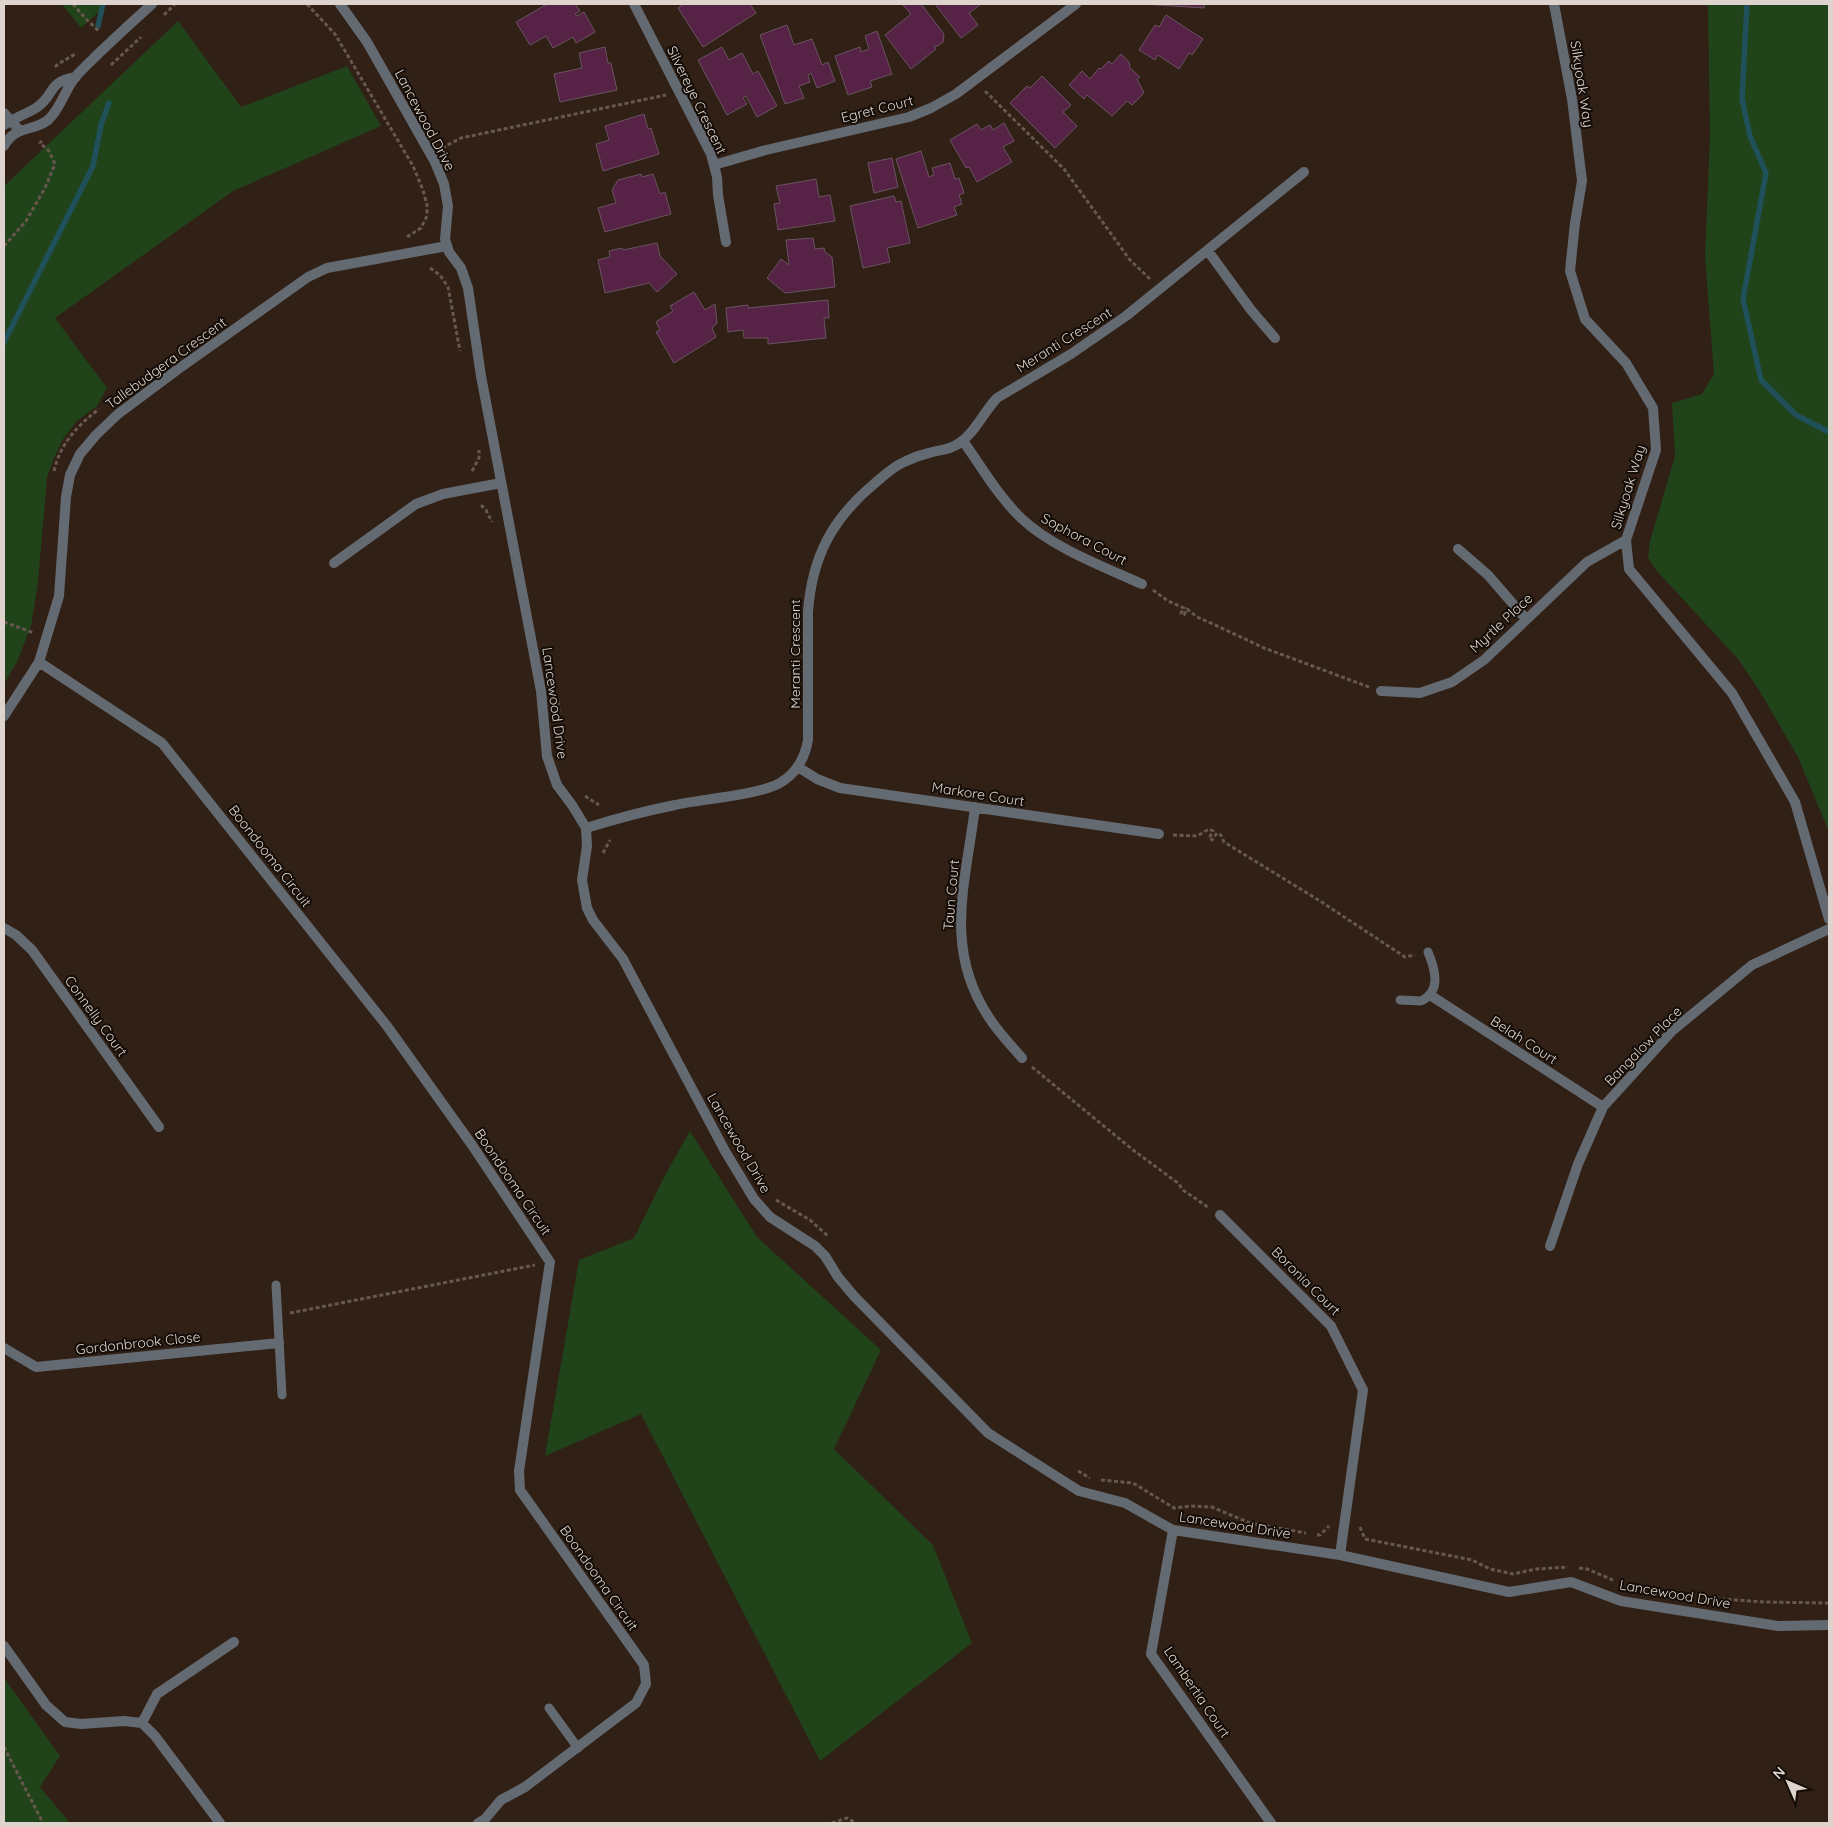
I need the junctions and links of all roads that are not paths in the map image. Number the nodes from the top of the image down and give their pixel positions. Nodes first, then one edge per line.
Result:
1 (152, 4) edge
2 (340, 4) edge
3 (634, 4) edge
4 (1076, 4) edge
5 (1554, 4) edge
6 (76, 77) junction
7 (6, 119) edge
8 (20, 130) junction
9 (4, 146) edge
10 (714, 165) junction
11 (1304, 172) dead end
12 (726, 242) dead end
13 (446, 246) junction
14 (1208, 251) junction
15 (1275, 338) dead end
16 (963, 441) junction
17 (501, 482) junction
18 (1626, 540) junction
19 (1458, 549) dead end
20 (334, 563) dead end
21 (1142, 584) road end
22 (1526, 619) junction
23 (39, 662) junction
24 (1381, 691) road end
25 (4, 716) edge
26 (798, 767) junction
27 (975, 807) junction
28 (586, 828) junction
29 (1159, 834) road end
30 (1829, 919) edge
31 (4, 928) edge
32 (1829, 929) edge
33 (1428, 952) road end
34 (1430, 995) junction
35 (1400, 1000) dead end
36 (1022, 1058) road end
37 (1603, 1107) junction
38 (159, 1127) dead end
39 (1220, 1215) road end
40 (1550, 1246) dead end
41 (276, 1285) dead end
42 (279, 1343) junction
43 (4, 1348) edge
44 (282, 1395) dead end
45 (1173, 1530) junction
46 (1340, 1555) junction
47 (1829, 1625) edge
48 (234, 1642) dead end
49 (4, 1646) edge
50 (549, 1708) dead end
51 (142, 1723) junction
52 (578, 1748) junction
53 (220, 1823) edge
54 (478, 1823) edge
55 (1272, 1823) edge

1 - 6 street
2 - 13 street, Lancewood Drive
3 - 10 street, Silvereye Crescent
4 - 10 street, Egret Court
5 - 18 street, Silkyoak Way
6 - 7 street
6 - 8 street
7 - 8 street
8 - 9 street
10 - 12 street, Silvereye Crescent
11 - 14 street, Meranti Crescent
13 - 17 street, Lancewood Drive
13 - 23 street, Tallebudgera Crescent
14 - 15 street
14 - 16 street, Meranti Crescent
16 - 21 street, Sophora Court
16 - 26 street, Meranti Crescent
17 - 20 street
17 - 28 street, Lancewood Drive
18 - 22 street, Myrtle Place
18 - 30 street, Silkyoak Way
19 - 22 street
22 - 24 street, Myrtle Place
23 - 25 street
23 - 52 street, Boondooma Circuit
26 - 27 street, Markore Court
26 - 28 street, Meranti Crescent
27 - 29 street, Markore Court
27 - 36 street, Taun Court
28 - 45 street, Lancewood Drive
31 - 38 street, Connelly Court
32 - 37 street, Bangalow Place
33 - 34 lane
34 - 35 lane
34 - 37 street, Belah Court
37 - 40 street, Bangalow Place
39 - 46 street, Boronia Court
41 - 42 lane
42 - 43 street, Gordonbrook Close
42 - 44 lane
45 - 46 street, Lancewood Drive
45 - 55 street, Lambertia Court
46 - 47 street, Lancewood Drive
48 - 51 street
49 - 51 street
50 - 52 lane
51 - 53 street
52 - 54 street, Boondooma Circuit

